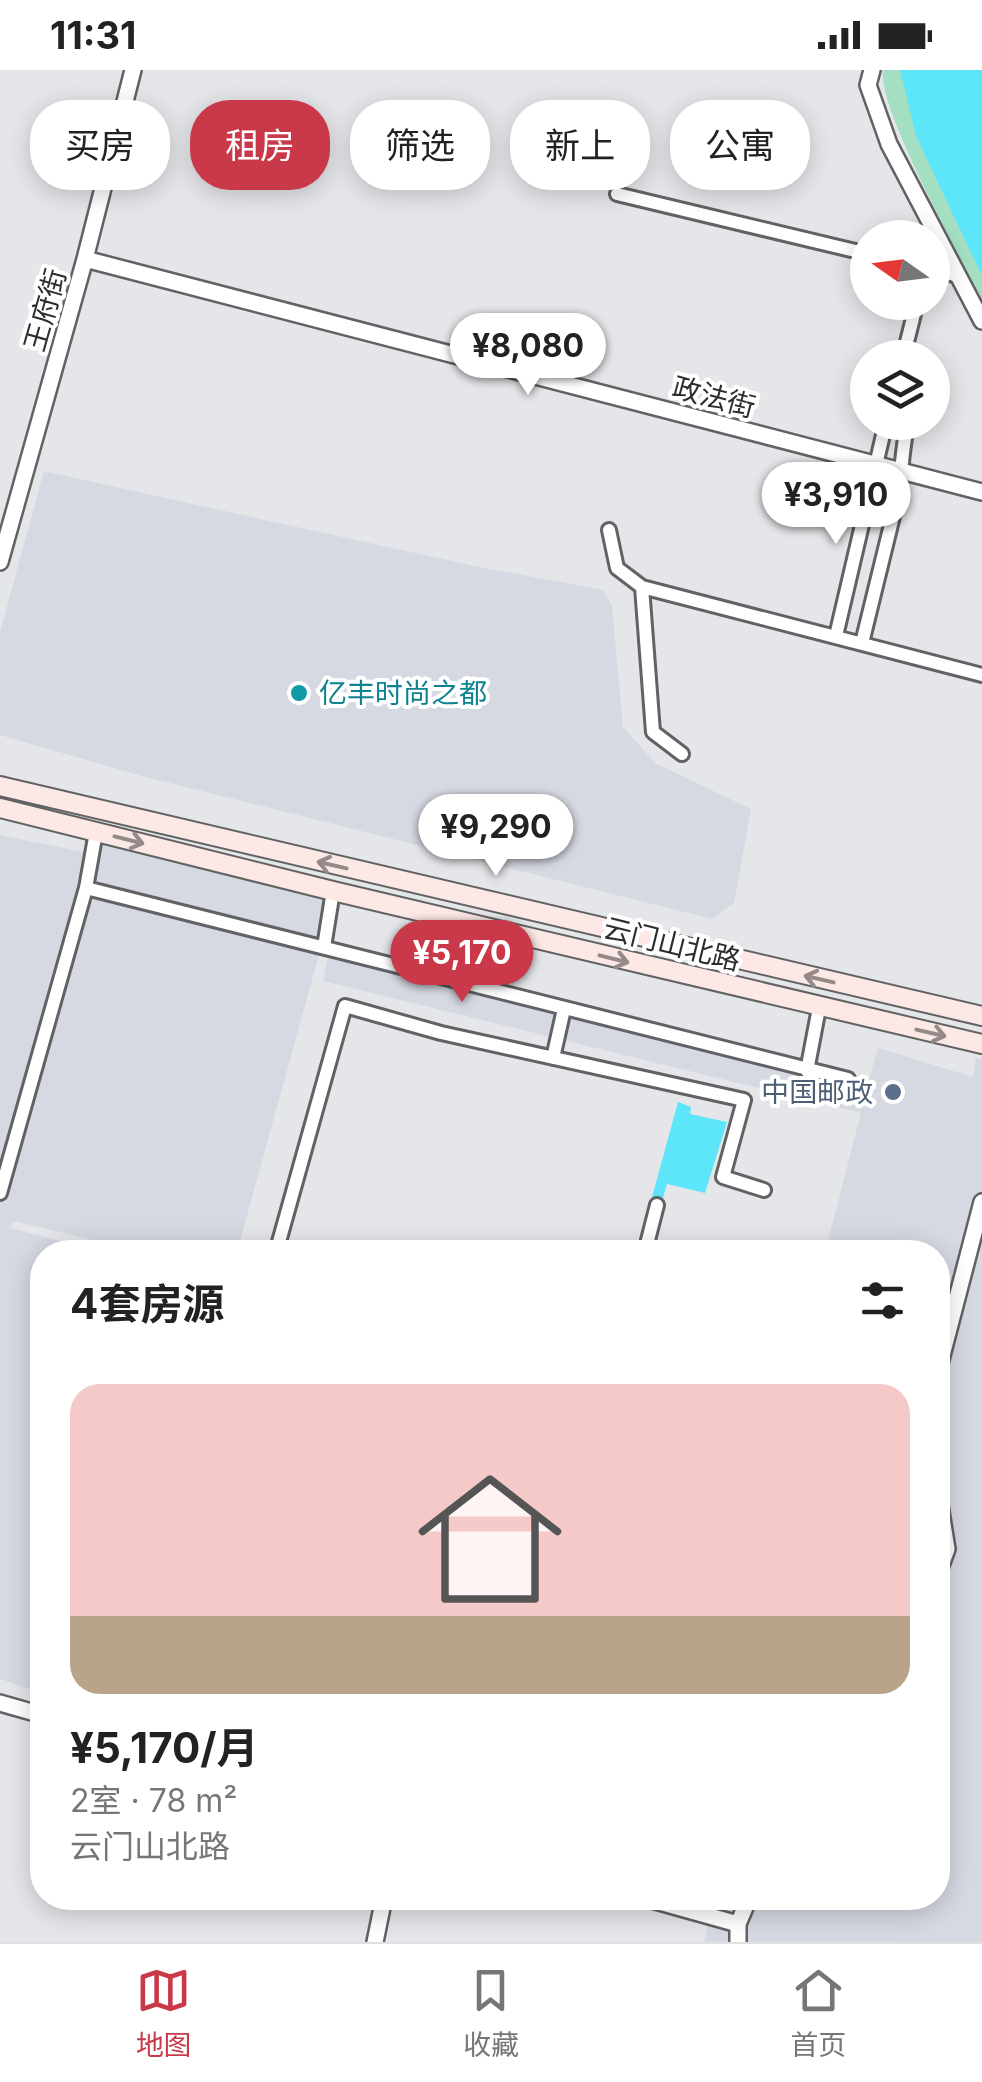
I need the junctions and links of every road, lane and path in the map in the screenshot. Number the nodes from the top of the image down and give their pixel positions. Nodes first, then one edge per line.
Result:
1 (134, 70) edge
2 (872, 70) edge
3 (617, 194) dead end
4 (850, 250) edge
5 (85, 259) junction
6 (950, 274) edge
7 (958, 276) junction
8 (982, 321) edge
9 (882, 440) edge
10 (904, 440) edge
11 (877, 466) junction
12 (902, 472) junction
13 (982, 492) edge
14 (609, 530) dead end
15 (0, 562) edge
16 (642, 587) junction
17 (836, 636) junction
18 (862, 643) junction
19 (982, 675) edge
20 (682, 754) dead end
21 (0, 786) edge
22 (0, 808) edge
23 (96, 832) junction
24 (86, 888) junction
25 (333, 891) junction
26 (324, 948) junction
27 (819, 1008) junction
28 (564, 1009) junction
29 (982, 1016) edge
30 (982, 1044) edge
31 (553, 1058) junction
32 (807, 1071) junction
33 (848, 1079) dead end
34 (764, 1190) dead end
35 (0, 1193) edge
36 (982, 1202) edge
37 (656, 1204) dead end
38 (280, 1240) edge
39 (648, 1240) edge
40 (950, 1325) edge
41 (0, 1703) edge
42 (30, 1712) edge
43 (382, 1910) edge
44 (688, 1910) edge
45 (744, 1910) edge
46 (738, 1924) junction
47 (375, 1942) edge
48 (738, 1942) edge

1 - 5 street, 王府街
2 - 7 street
3 - 4 street
5 - 11 street, 政法街
5 - 15 street, 王府街
6 - 7 street
7 - 8 street
9 - 11 street
10 - 12 street
11 - 12 street, 政法街
11 - 17 street
12 - 13 street, 政法街
12 - 18 street
14 - 16 street
16 - 17 street
16 - 20 street
17 - 18 street
18 - 19 street
29 -> 21 main road, 云门山北路
22 - 23 main road, 云门山北路
23 - 24 street
23 -> 25 main road, 云门山北路
24 - 26 street
24 - 35 street
25 - 26 street
25 -> 27 main road, 云门山北路
26 - 28 street
27 -> 30 main road, 云门山北路
27 - 32 street
28 - 31 street
28 - 32 street
31 - 34 street
31 - 38 street
32 - 33 street
36 - 40 street
37 - 39 street
41 - 42 street
43 - 47 street
44 - 46 street
45 - 46 street
46 - 48 street

